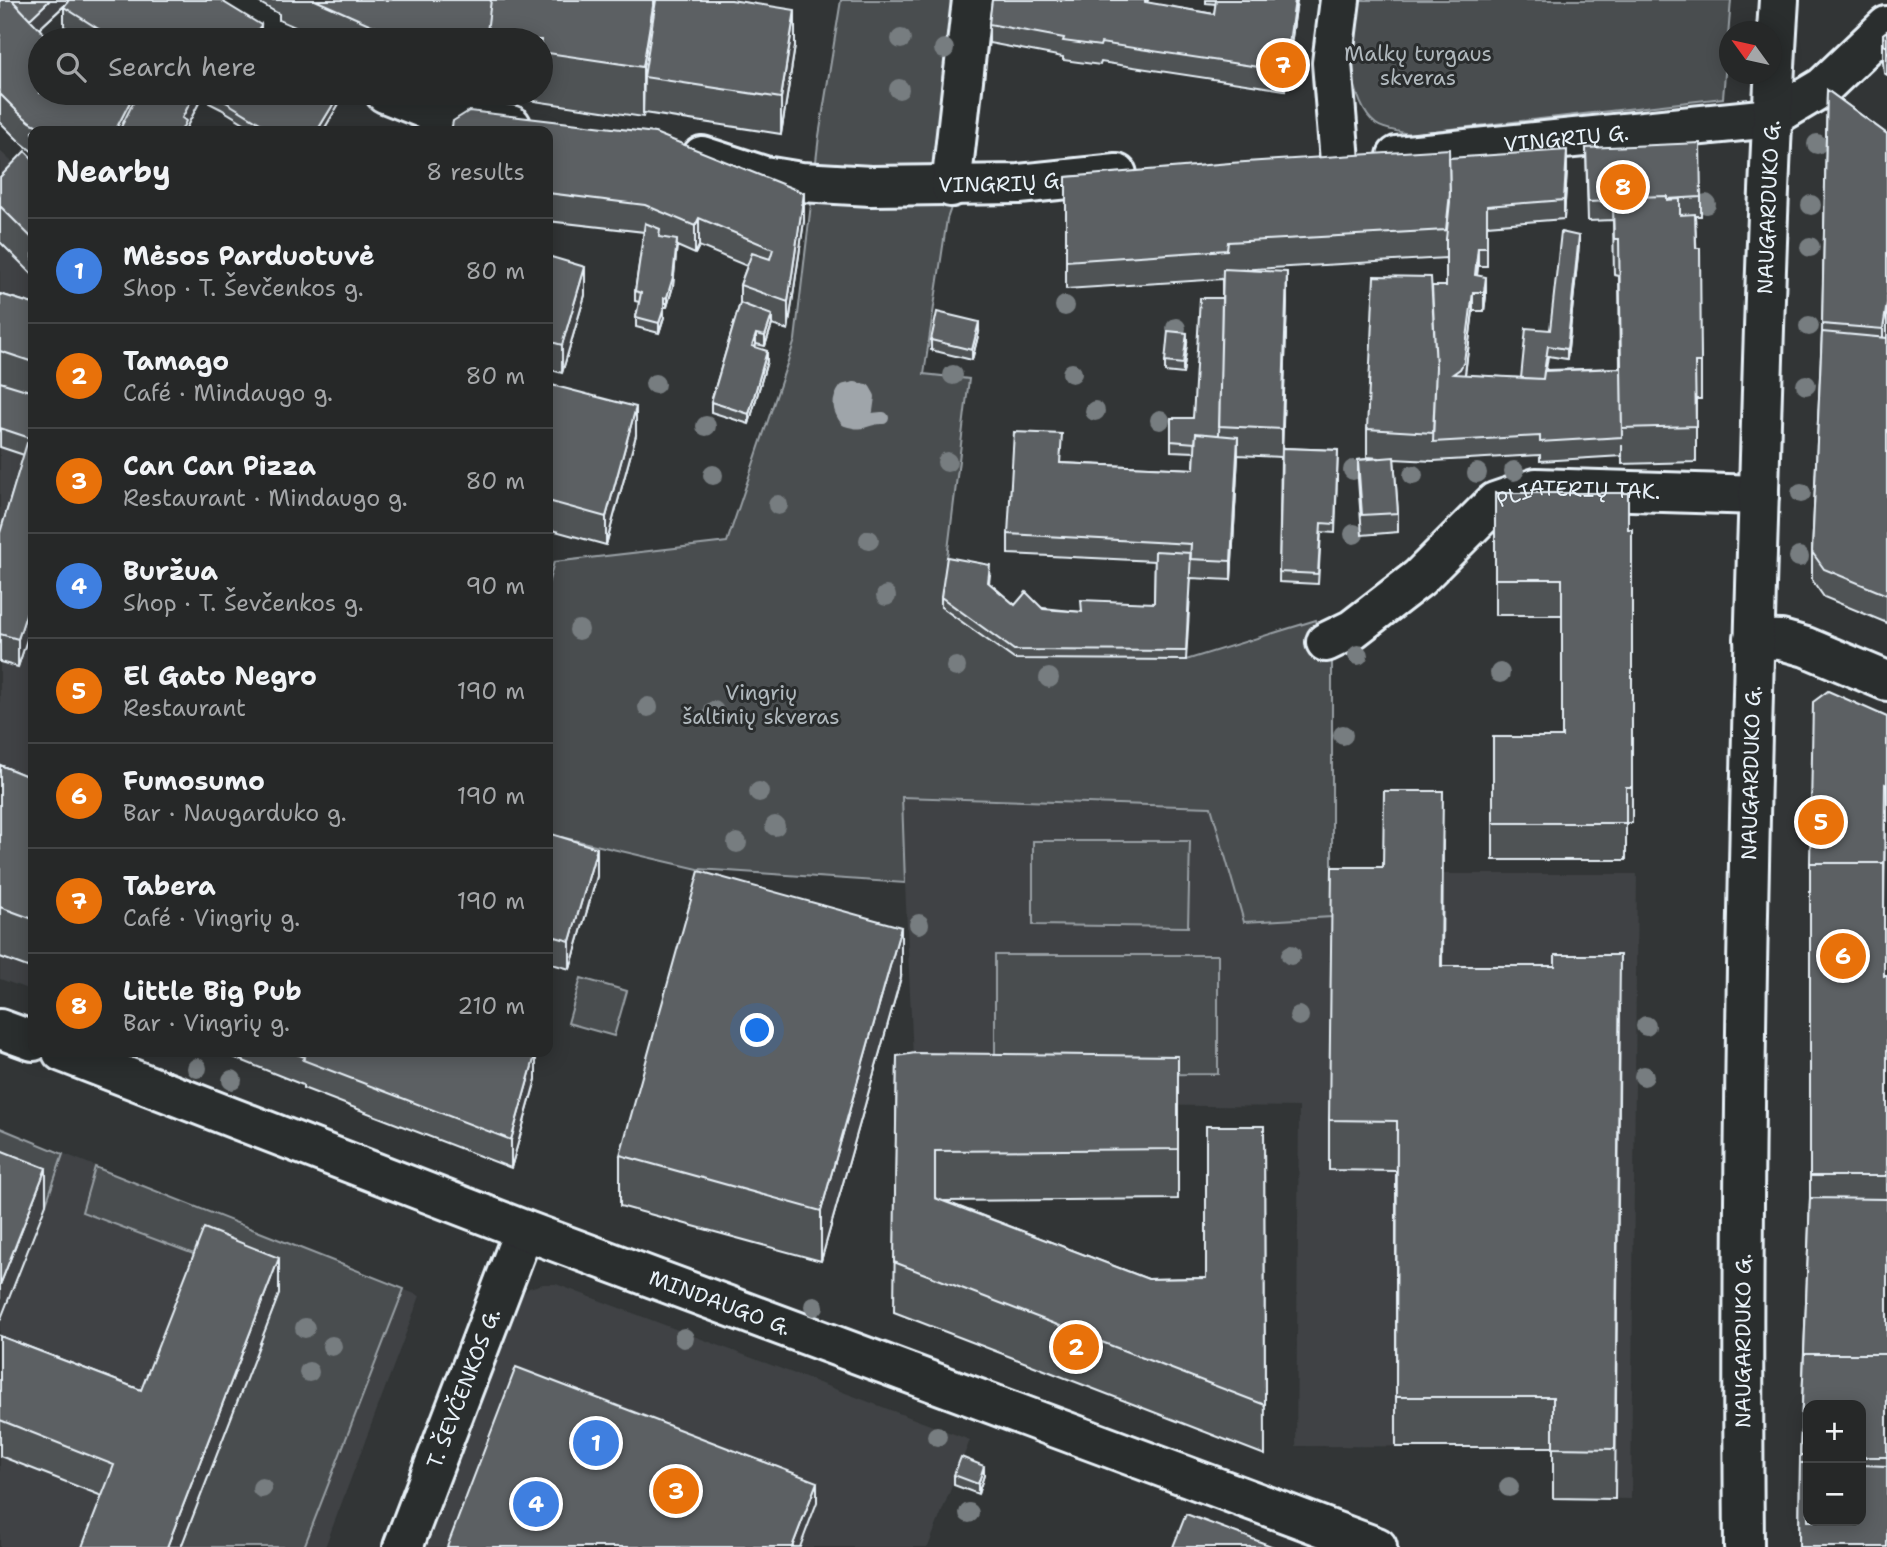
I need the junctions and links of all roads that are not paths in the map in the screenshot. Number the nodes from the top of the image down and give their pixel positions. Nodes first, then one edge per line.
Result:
1 (228, 0) edge
2 (972, 0) edge
3 (1340, 0) edge
4 (1780, 0) edge
5 (1887, 26) edge
6 (276, 28) edge
7 (416, 105) edge
8 (1771, 118) junction
9 (520, 126) edge
10 (662, 148) edge
11 (1340, 161) junction
12 (1299, 164) edge
13 (1149, 172) edge
14 (951, 187) junction
15 (1759, 495) junction
16 (1754, 639) junction
17 (1326, 642) dead end
18 (1887, 681) edge
19 (0, 1029) edge
20 (28, 1039) edge
21 (75, 1057) edge
22 (524, 1230) junction
23 (403, 1547) edge
24 (1377, 1547) edge
25 (1744, 1547) edge

1 - 6 main road
2 - 14 main road
3 - 11 main road
4 - 8 main road, NAUGARDUKO G.
5 - 8 main road, VINGRIŲ G.
7 - 9 main road
8 - 11 main road, VINGRIŲ G.
8 - 15 main road, NAUGARDUKO G.
10 - 14 main road, VINGRIŲ G.
11 - 12 main road, VINGRIŲ G.
13 - 14 main road, VINGRIŲ G.
15 - 16 main road, NAUGARDUKO G.
15 - 17 main road, PLIATERIŲ TAK.
16 - 18 main road
16 - 25 main road, NAUGARDUKO G.
19 - 20 main road
21 - 22 main road, MINDAUGO G.
22 - 23 main road, T. ŠEVČENKOS G.
22 - 24 main road, MINDAUGO G.

